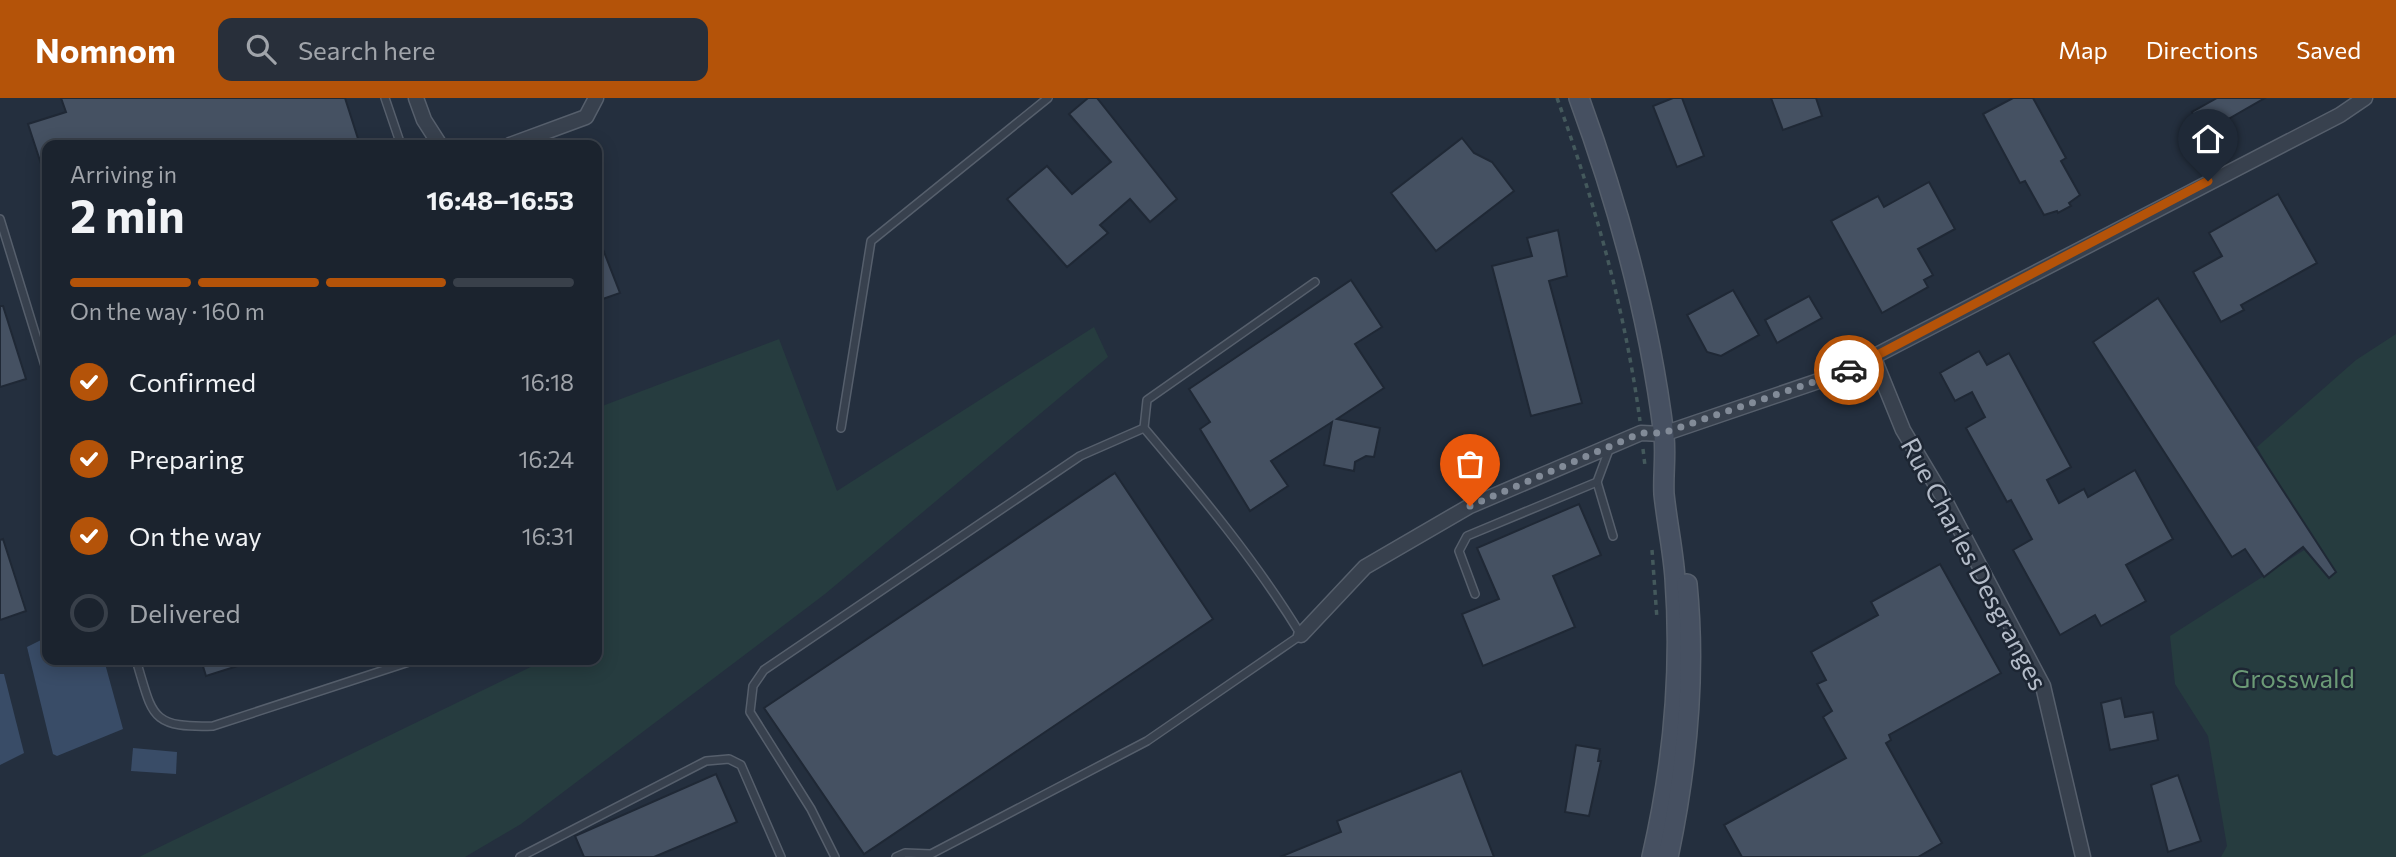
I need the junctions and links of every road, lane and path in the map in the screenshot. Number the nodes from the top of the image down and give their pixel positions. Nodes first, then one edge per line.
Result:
1 (385, 98) edge
2 (416, 98) edge
3 (596, 98) edge
4 (1048, 98) edge
5 (1557, 98) edge
6 (1579, 98) edge
7 (2365, 98) edge
8 (399, 140) edge
9 (437, 140) edge
10 (525, 140) edge
11 (0, 219) edge
12 (1315, 282) dead end
13 (42, 356) edge
14 (1873, 356) junction
15 (841, 428) dead end
16 (1144, 428) junction
17 (1641, 433) junction
18 (1664, 439) junction
19 (1610, 446) junction
20 (1645, 468) dead end
21 (1597, 482) junction
22 (1613, 536) dead end
23 (1652, 545) dead end
24 (1475, 594) dead end
25 (1658, 626) dead end
26 (1301, 635) junction
27 (138, 665) edge
28 (400, 665) edge
29 (520, 857) edge
30 (781, 857) edge
31 (835, 857) edge
32 (896, 857) edge
33 (1652, 857) edge
34 (1668, 857) edge
35 (2083, 857) edge

1 - 8 lane
2 - 9 street
3 - 10 street
4 - 15 lane
5 - 17 path
6 - 18 street
7 - 14 street
11 - 13 lane
12 - 16 lane
14 - 18 street
14 - 35 street, Rue Charles Desgranges
16 - 26 lane
16 - 31 lane
17 - 18 street
17 - 19 street
17 - 20 path
18 - 33 street
18 - 34 street
19 - 21 lane
19 - 26 street
21 - 22 lane
21 - 24 lane
23 - 25 path
26 - 32 lane
27 - 28 lane
29 - 30 lane

